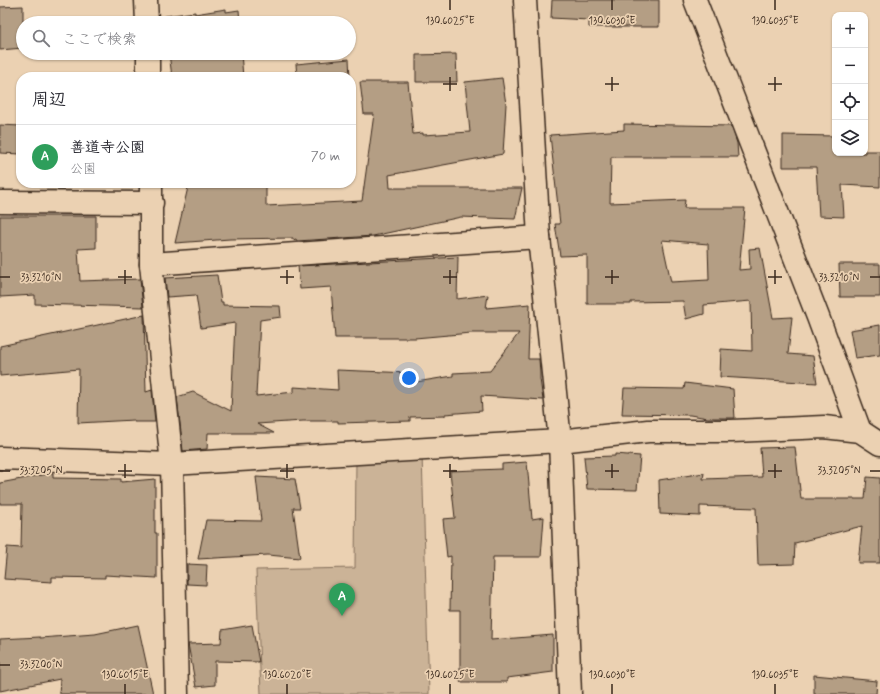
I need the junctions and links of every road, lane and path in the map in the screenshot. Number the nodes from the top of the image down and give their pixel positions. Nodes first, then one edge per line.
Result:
1 (146, 0) edge
2 (525, 0) edge
3 (695, 0) edge
4 (147, 16) edge
5 (148, 60) edge
6 (148, 72) edge
7 (152, 193) edge
8 (0, 202) edge
9 (539, 237) junction
10 (151, 264) junction
11 (860, 431) junction
12 (560, 441) junction
13 (880, 444) edge
14 (0, 458) edge
15 (172, 464) junction
16 (177, 694) edge
17 (570, 694) edge

1 - 4 street
2 - 9 street
3 - 11 street
5 - 6 street
7 - 8 street
7 - 10 street
9 - 10 street
9 - 12 street
10 - 15 street
11 - 12 street
11 - 13 street
12 - 15 street
12 - 17 street
14 - 15 street
15 - 16 street

